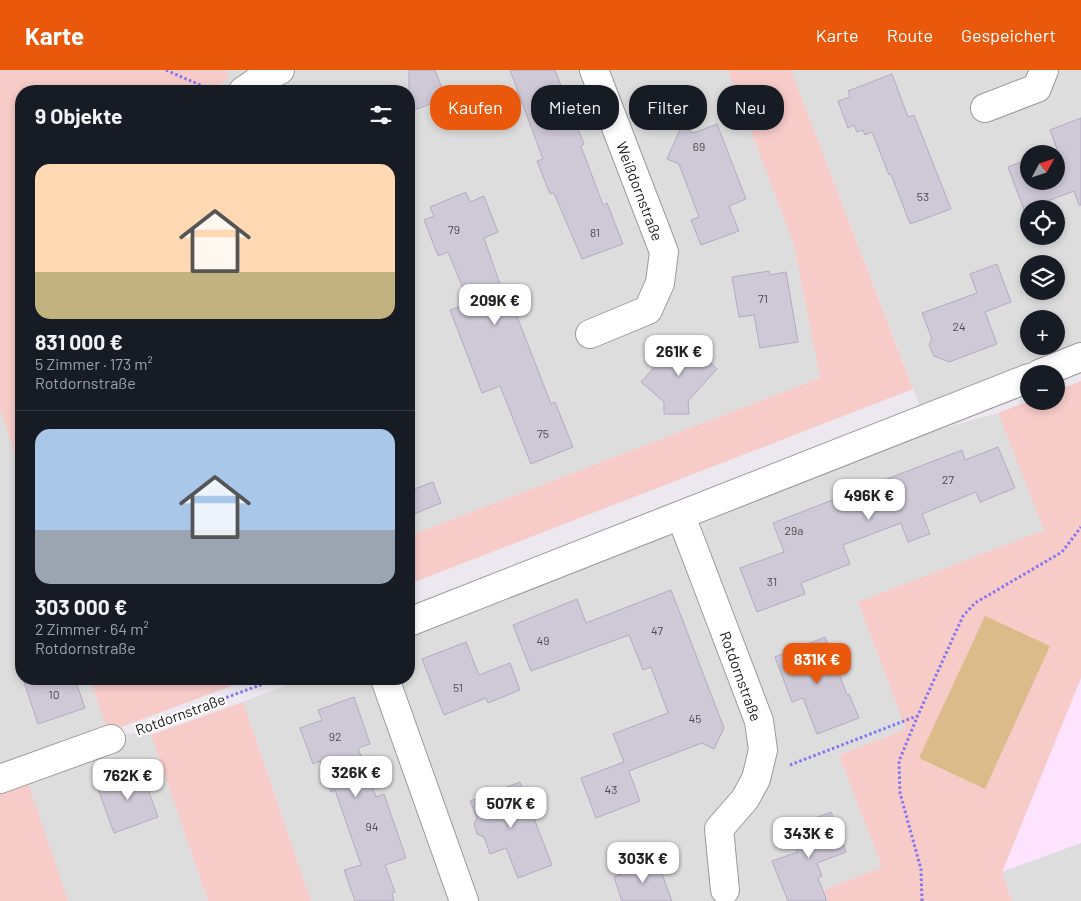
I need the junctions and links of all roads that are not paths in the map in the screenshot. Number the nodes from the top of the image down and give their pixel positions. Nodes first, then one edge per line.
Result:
1 (280, 70) edge
2 (594, 70) edge
3 (1044, 70) edge
4 (252, 85) edge
5 (985, 108) dead end
6 (590, 334) dead end
7 (1081, 357) edge
8 (1062, 365) edge
9 (1020, 382) edge
10 (681, 516) junction
11 (415, 620) edge
12 (387, 685) edge
13 (111, 739) road end
14 (0, 779) edge
15 (724, 890) dead end
16 (464, 901) edge

1 - 4 street
2 - 6 street, Weißdornstraße
3 - 5 street
7 - 8 street
9 - 10 street
10 - 11 street
10 - 15 street, Rotdornstraße
12 - 16 street
13 - 14 street

